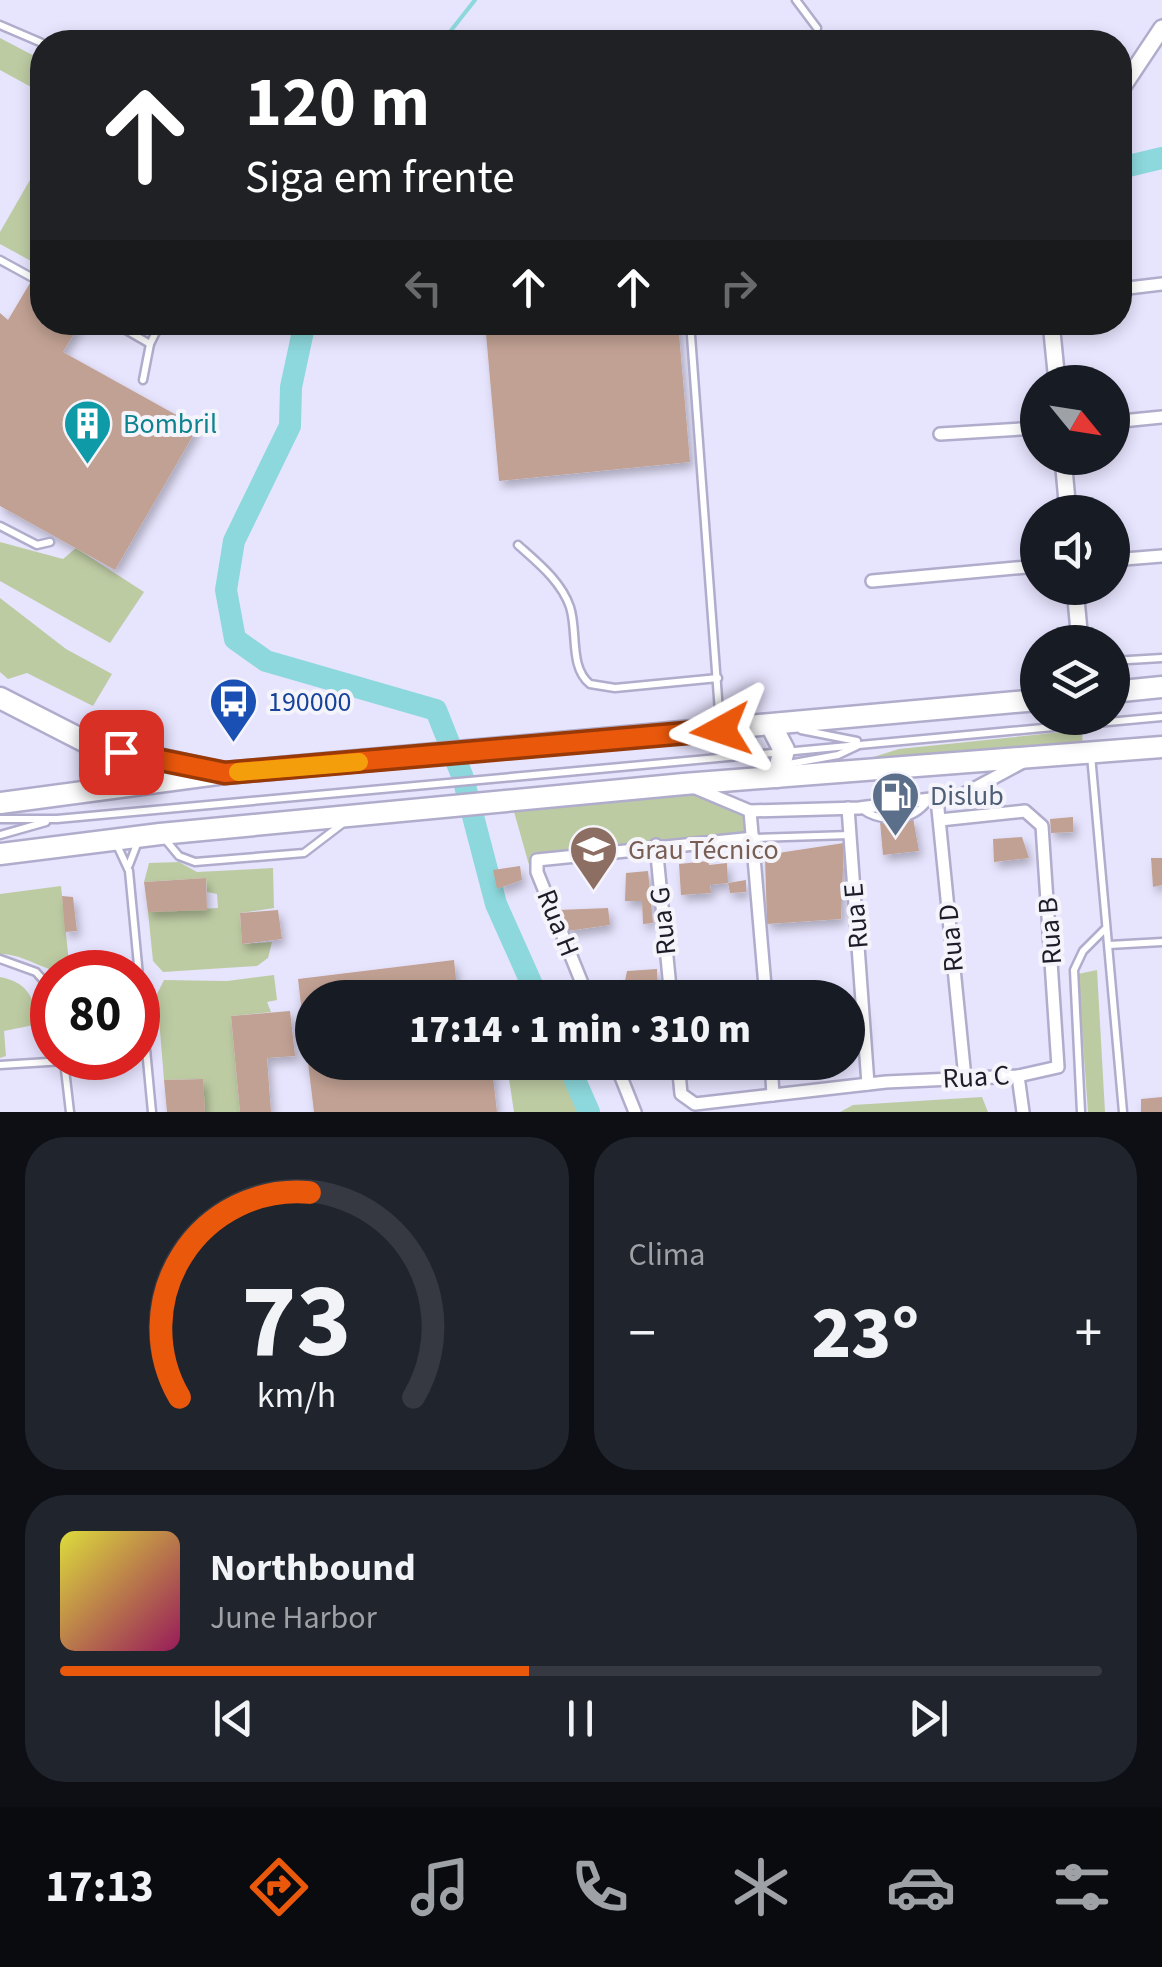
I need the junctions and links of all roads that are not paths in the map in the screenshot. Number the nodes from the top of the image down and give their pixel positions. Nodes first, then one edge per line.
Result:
1 (796, 0) edge
2 (0, 25) edge
3 (816, 28) dead end
4 (1162, 28) edge
5 (30, 38) edge
6 (1132, 73) edge
7 (0, 260) edge
8 (30, 277) edge
9 (1162, 284) edge
10 (1132, 288) edge
11 (134, 335) edge
12 (154, 335) edge
13 (691, 335) edge
14 (1052, 335) edge
15 (150, 344) junction
16 (1056, 365) edge
17 (143, 380) dead end
18 (1162, 417) edge
19 (1130, 420) edge
20 (1020, 429) edge
21 (940, 434) dead end
22 (0, 526) edge
23 (50, 542) dead end
24 (518, 546) dead end
25 (1162, 556) edge
26 (1130, 559) edge
27 (1020, 568) edge
28 (872, 581) dead end
29 (1162, 658) edge
30 (1130, 660) edge
31 (718, 678) junction
32 (1162, 687) edge
33 (1130, 690) edge
34 (0, 698) edge
35 (1020, 702) edge
36 (1162, 717) edge
37 (772, 727) junction
38 (721, 730) junction
39 (863, 743) junction
40 (1162, 747) edge
41 (1091, 754) junction
42 (1029, 759) junction
43 (781, 764) junction
44 (225, 773) junction
45 (684, 784) junction
46 (933, 800) junction
47 (0, 803) edge
48 (854, 808) junction
49 (750, 811) junction
50 (57, 818) junction
51 (349, 818) junction
52 (0, 819) edge
53 (940, 820) junction
54 (0, 835) edge
55 (150, 835) junction
56 (850, 836) junction
57 (754, 838) junction
58 (114, 839) junction
59 (656, 845) junction
60 (0, 854) edge
61 (128, 866) junction
62 (1104, 930) junction
63 (1162, 942) edge
64 (1108, 945) junction
65 (0, 959) edge
66 (30, 970) edge
67 (581, 980) edge
68 (669, 980) edge
69 (765, 980) edge
70 (1059, 1060) joint
71 (30, 1063) edge
72 (0, 1066) edge
73 (1018, 1076) junction
74 (964, 1078) junction
75 (66, 1080) edge
76 (622, 1080) edge
77 (680, 1080) edge
78 (772, 1080) edge
79 (868, 1084) junction
80 (773, 1095) junction
81 (70, 1112) edge
82 (152, 1112) edge
83 (635, 1112) edge
84 (1023, 1112) edge
85 (1081, 1112) edge
86 (1123, 1112) edge

1 - 3 lane
2 - 5 lane
4 - 6 street
7 - 8 lane
9 - 10 street
11 - 15 lane
12 - 15 lane
13 - 31 lane
14 - 16 street
15 - 17 lane
18 - 19 street
20 - 21 street
22 - 23 lane
24 - 31 lane
25 - 26 street
27 - 28 street
29 - 30 lane
31 - 38 lane
32 - 33 highway
34 - 44 highway
35 - 37 highway
36 - 39 lane
37 - 38 highway
37 - 39 lane
37 - 43 highway
38 - 44 highway
39 - 43 lane
39 - 43 lane
40 - 41 highway
41 - 42 highway
41 - 62 lane
42 - 43 highway
42 - 46 street
43 - 45 highway
43 - 50 lane
44 - 47 highway
45 - 49 street
45 - 51 highway
46 - 48 street
46 - 53 street, Rua D
48 - 49 street
48 - 56 street, Rua E
49 - 57 street
50 - 52 lane
50 - 54 lane
51 - 55 highway
51 - 55 lane
53 - 70 street, Rua B
53 - 74 street, Rua D
55 - 58 highway
55 - 61 lane
56 - 57 lane
56 - 79 street, Rua E
57 - 59 street
57 - 69 street
58 - 60 highway
58 - 61 lane
59 - 67 street, Rua H
59 - 68 street, Rua G
61 - 82 lane
62 - 64 lane
62 - 85 lane
63 - 64 lane
64 - 86 lane
65 - 66 lane
70 - 73 street, Rua C
71 - 72 lane
73 - 74 street, Rua C
73 - 84 street
74 - 79 street, Rua C
75 - 81 lane
76 - 83 street
77 - 80 street
78 - 80 street
79 - 80 street

